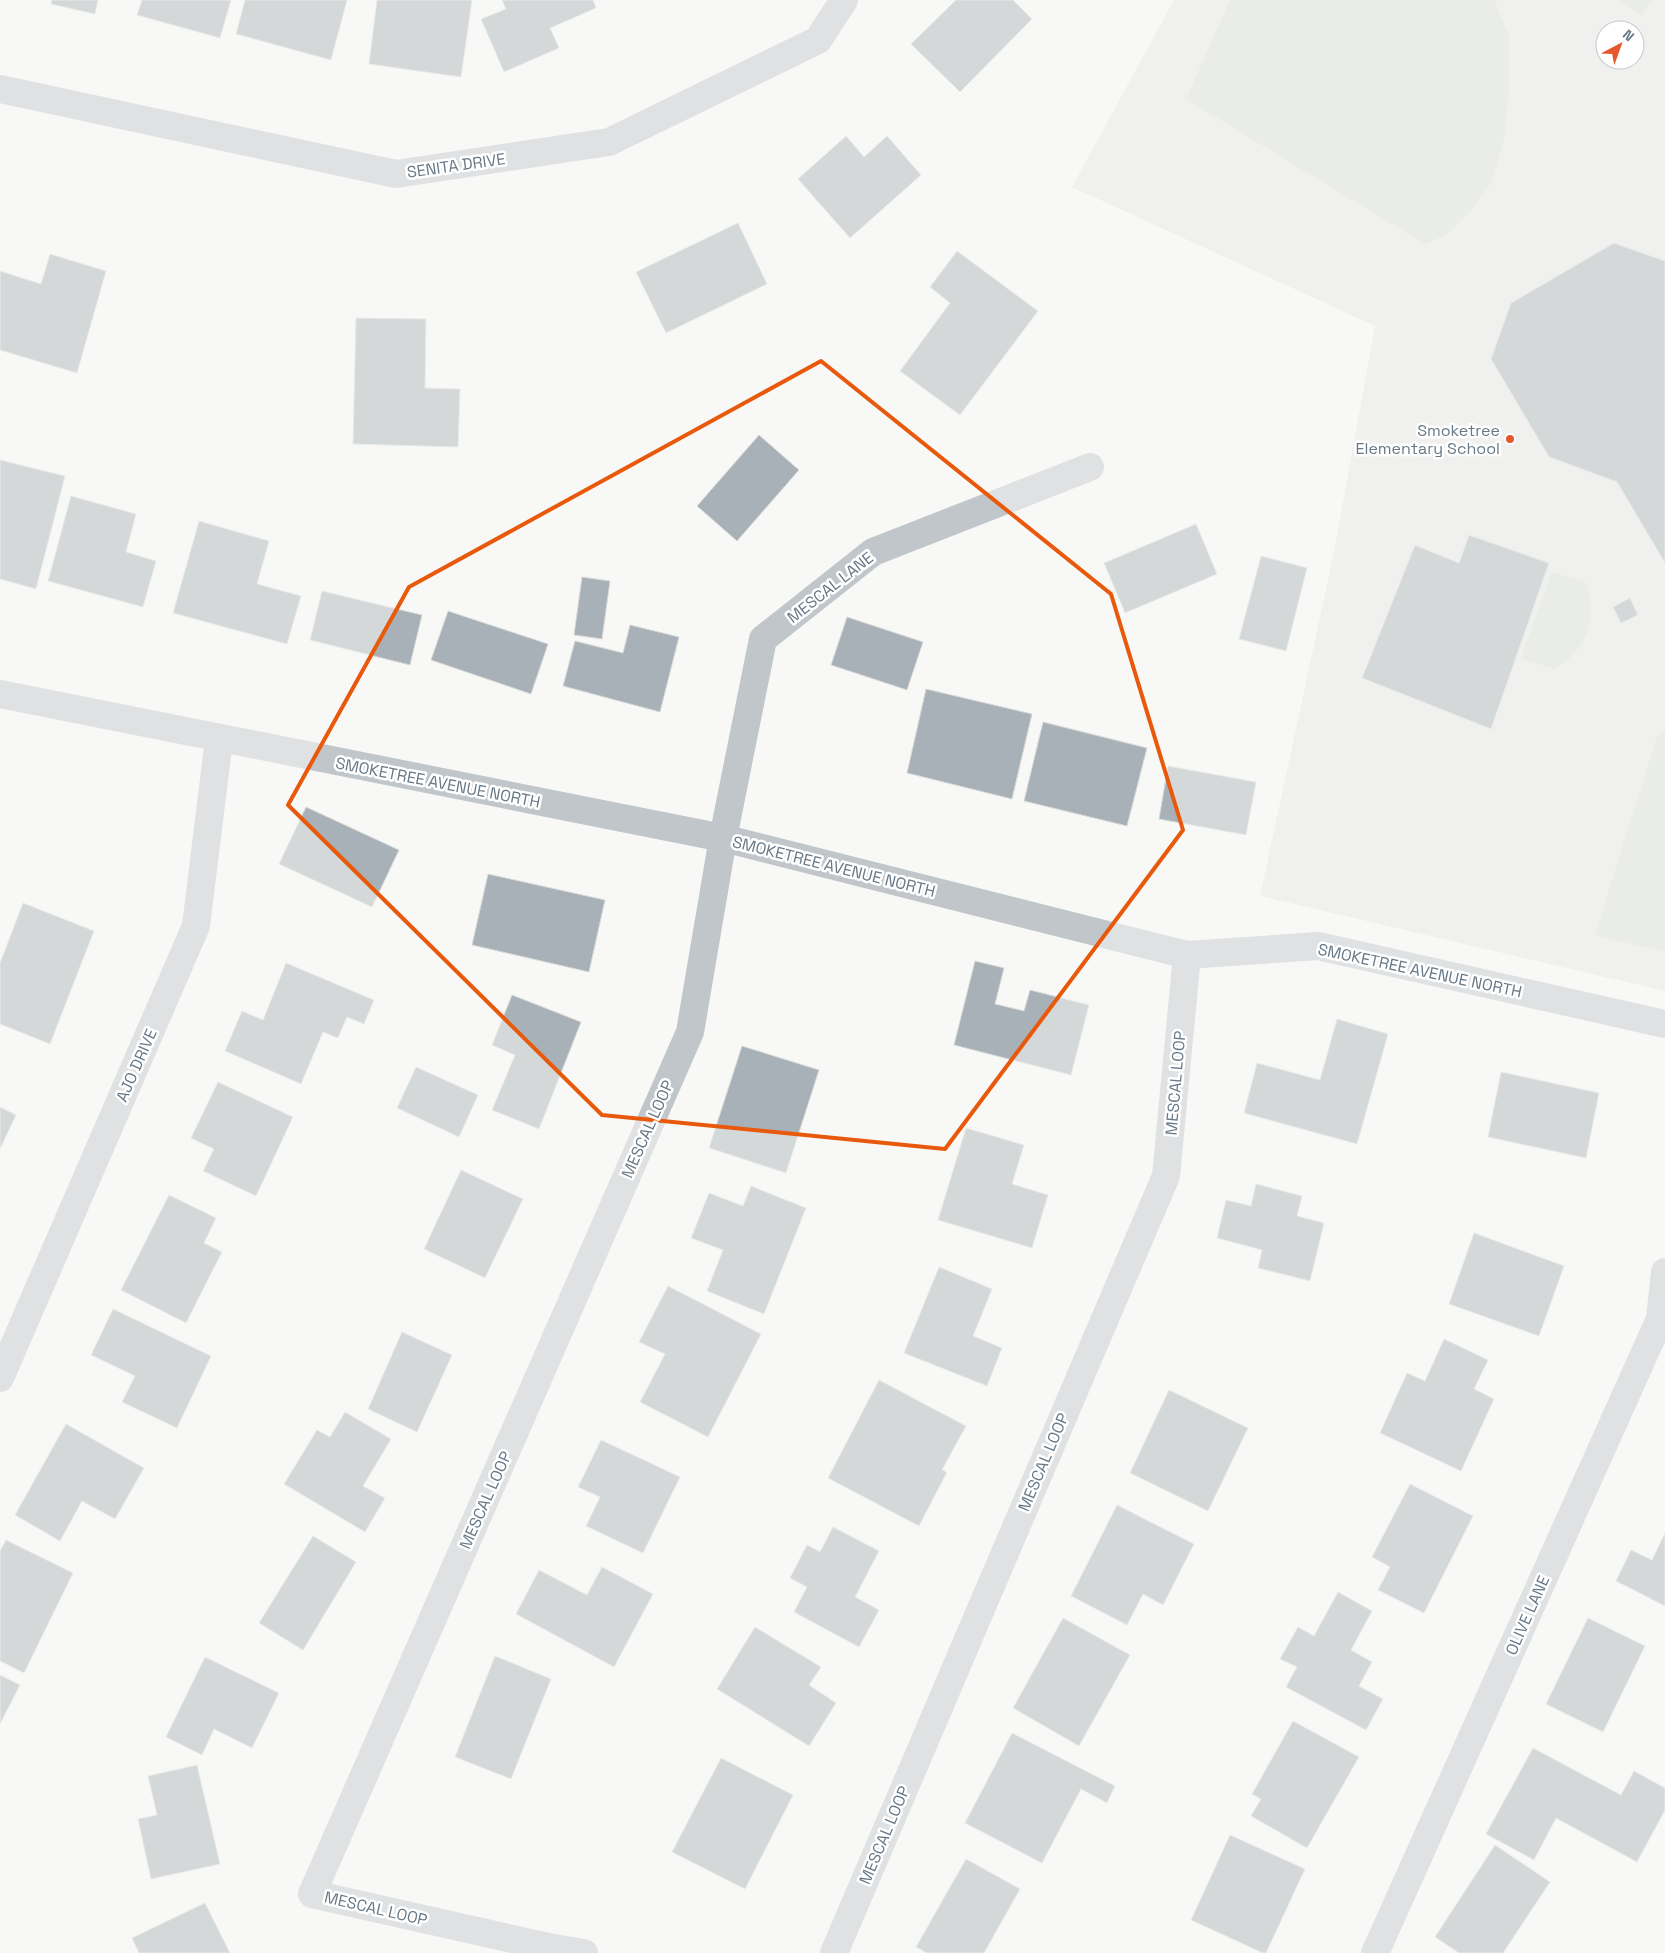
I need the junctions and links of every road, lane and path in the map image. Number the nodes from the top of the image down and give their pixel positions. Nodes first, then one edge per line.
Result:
1 (844, 0) edge
2 (0, 89) edge
3 (1090, 467) dead end
4 (0, 694) edge
5 (219, 739) junction
6 (723, 838) junction
7 (1187, 955) junction
8 (1665, 1024) edge
9 (1665, 1272) edge
10 (0, 1378) edge
11 (584, 1953) edge
12 (834, 1953) edge
13 (1375, 1953) edge

1 - 2 street, SENITA DRIVE
3 - 6 street, MESCAL LANE
4 - 5 street, SMOKETREE AVENUE NORTH
5 - 6 street, SMOKETREE AVENUE NORTH
5 - 10 street, AJO DRIVE
6 - 7 street, SMOKETREE AVENUE NORTH
6 - 11 street, MESCAL LOOP
7 - 8 street, SMOKETREE AVENUE NORTH
7 - 12 street, MESCAL LOOP
9 - 13 street, OLIVE LANE

